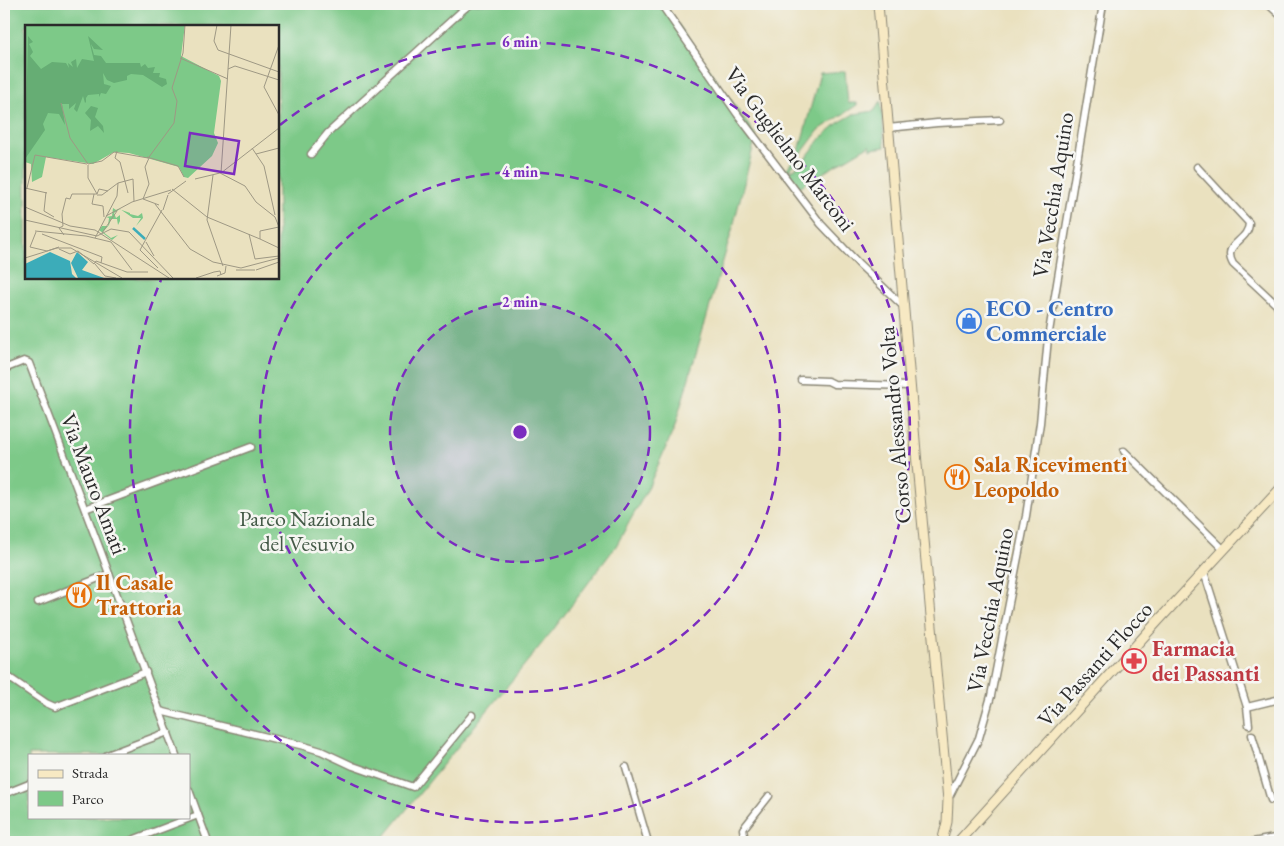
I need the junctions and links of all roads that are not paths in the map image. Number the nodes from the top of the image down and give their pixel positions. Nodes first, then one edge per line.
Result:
1 (456, 4) edge
2 (661, 4) edge
3 (878, 4) edge
4 (1103, 4) edge
5 (1268, 4) edge
6 (468, 6) edge
7 (1280, 15) edge
8 (1000, 120) dead end
9 (888, 128) junction
10 (311, 154) dead end
11 (1197, 167) dead end
12 (903, 306) junction
13 (1280, 308) edge
14 (4, 369) edge
15 (801, 380) dead end
16 (910, 386) junction
17 (251, 446) dead end
18 (1124, 450) dead end
19 (1280, 489) edge
20 (85, 509) junction
21 (1224, 550) junction
22 (1204, 572) junction
23 (109, 574) junction
24 (38, 602) dead end
25 (146, 672) junction
26 (4, 674) edge
27 (1280, 699) edge
28 (1247, 708) junction
29 (160, 712) junction
30 (472, 715) dead end
31 (1249, 725) dead end
32 (168, 732) junction
33 (1252, 735) dead end
34 (110, 754) edge
35 (176, 754) edge
36 (626, 767) dead end
37 (28, 784) edge
38 (190, 793) edge
39 (4, 794) edge
40 (769, 796) dead end
41 (948, 800) junction
42 (1272, 800) dead end
43 (198, 814) junction
44 (190, 817) edge
45 (188, 818) edge
46 (1280, 837) edge
47 (127, 842) edge
48 (208, 842) edge
49 (648, 842) edge
50 (745, 842) edge
51 (942, 842) edge
52 (958, 842) edge
53 (1253, 842) edge

1 - 6 street
2 - 12 street, Via Guglielmo Marconi
3 - 9 main road, Corso Alessandro Volta
4 - 41 street, Via Vecchia Aquino
5 - 7 street
6 - 10 street
8 - 9 street
9 - 12 main road, Corso Alessandro Volta
11 - 13 street
12 - 16 main road, Corso Alessandro Volta
14 - 20 street, Via Mauro Amati
15 - 16 street
16 - 41 main road, Corso Alessandro Volta
17 - 20 street
18 - 21 street
19 - 21 main road, Via Passanti Flocco
20 - 23 street, Via Mauro Amati
21 - 22 main road, Via Passanti Flocco
22 - 28 street
22 - 52 main road, Via Passanti Flocco
23 - 24 street
23 - 25 street, Via Mauro Amati
25 - 26 street
25 - 29 street, Via Mauro Amati
27 - 28 street
28 - 31 street
29 - 30 street
29 - 32 street, Via Mauro Amati
32 - 34 street
32 - 35 street, Via Mauro Amati
33 - 42 street
36 - 49 street
37 - 39 street
38 - 43 street
40 - 50 street
41 - 51 main road, Corso Alessandro Volta
43 - 44 street
43 - 48 street
45 - 47 street
46 - 53 street

